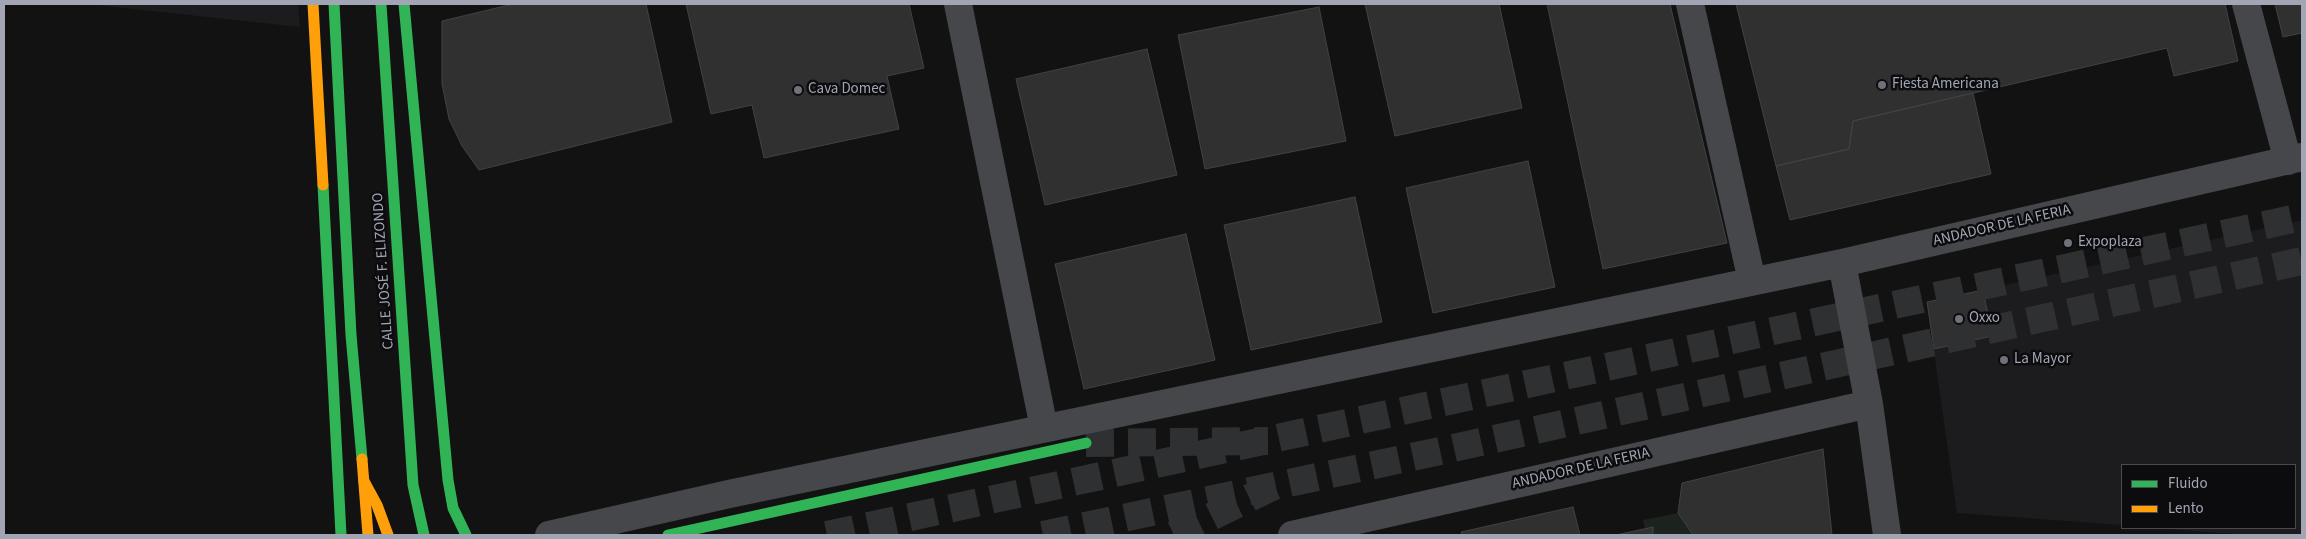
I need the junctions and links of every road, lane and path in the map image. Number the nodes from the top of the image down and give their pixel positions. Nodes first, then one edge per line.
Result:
1 (312, 4) edge
2 (334, 4) edge
3 (381, 4) edge
4 (404, 4) edge
5 (958, 4) edge
6 (1690, 4) edge
7 (2246, 4) edge
8 (2295, 159) edge
9 (1842, 263) junction
10 (1752, 281) junction
11 (1869, 404) junction
12 (334, 421) junction
13 (1044, 428) junction
14 (1086, 442) tunnel mouth
15 (453, 508) junction
16 (471, 533) edge
17 (341, 535) edge
18 (368, 535) edge
19 (388, 535) edge
20 (424, 535) edge
21 (457, 535) edge
22 (549, 535) edge
23 (668, 535) edge
24 (1292, 535) edge
25 (1887, 535) edge

1 - 12 street
2 - 18 street, bridge
3 - 20 street, CALLE JOSÉ F. ELIZONDO
4 - 15 street
5 - 13 street
6 - 10 street
7 - 8 street
8 - 9 street, ANDADOR DE LA FERIA
9 - 10 street, ANDADOR DE LA FERIA
9 - 11 street
10 - 13 street, ANDADOR DE LA FERIA
11 - 24 street, ANDADOR DE LA FERIA
11 - 25 street
12 - 17 street
12 - 19 street
13 - 22 street, ANDADOR DE LA FERIA
14 - 23 street
15 - 16 street
15 - 21 street

